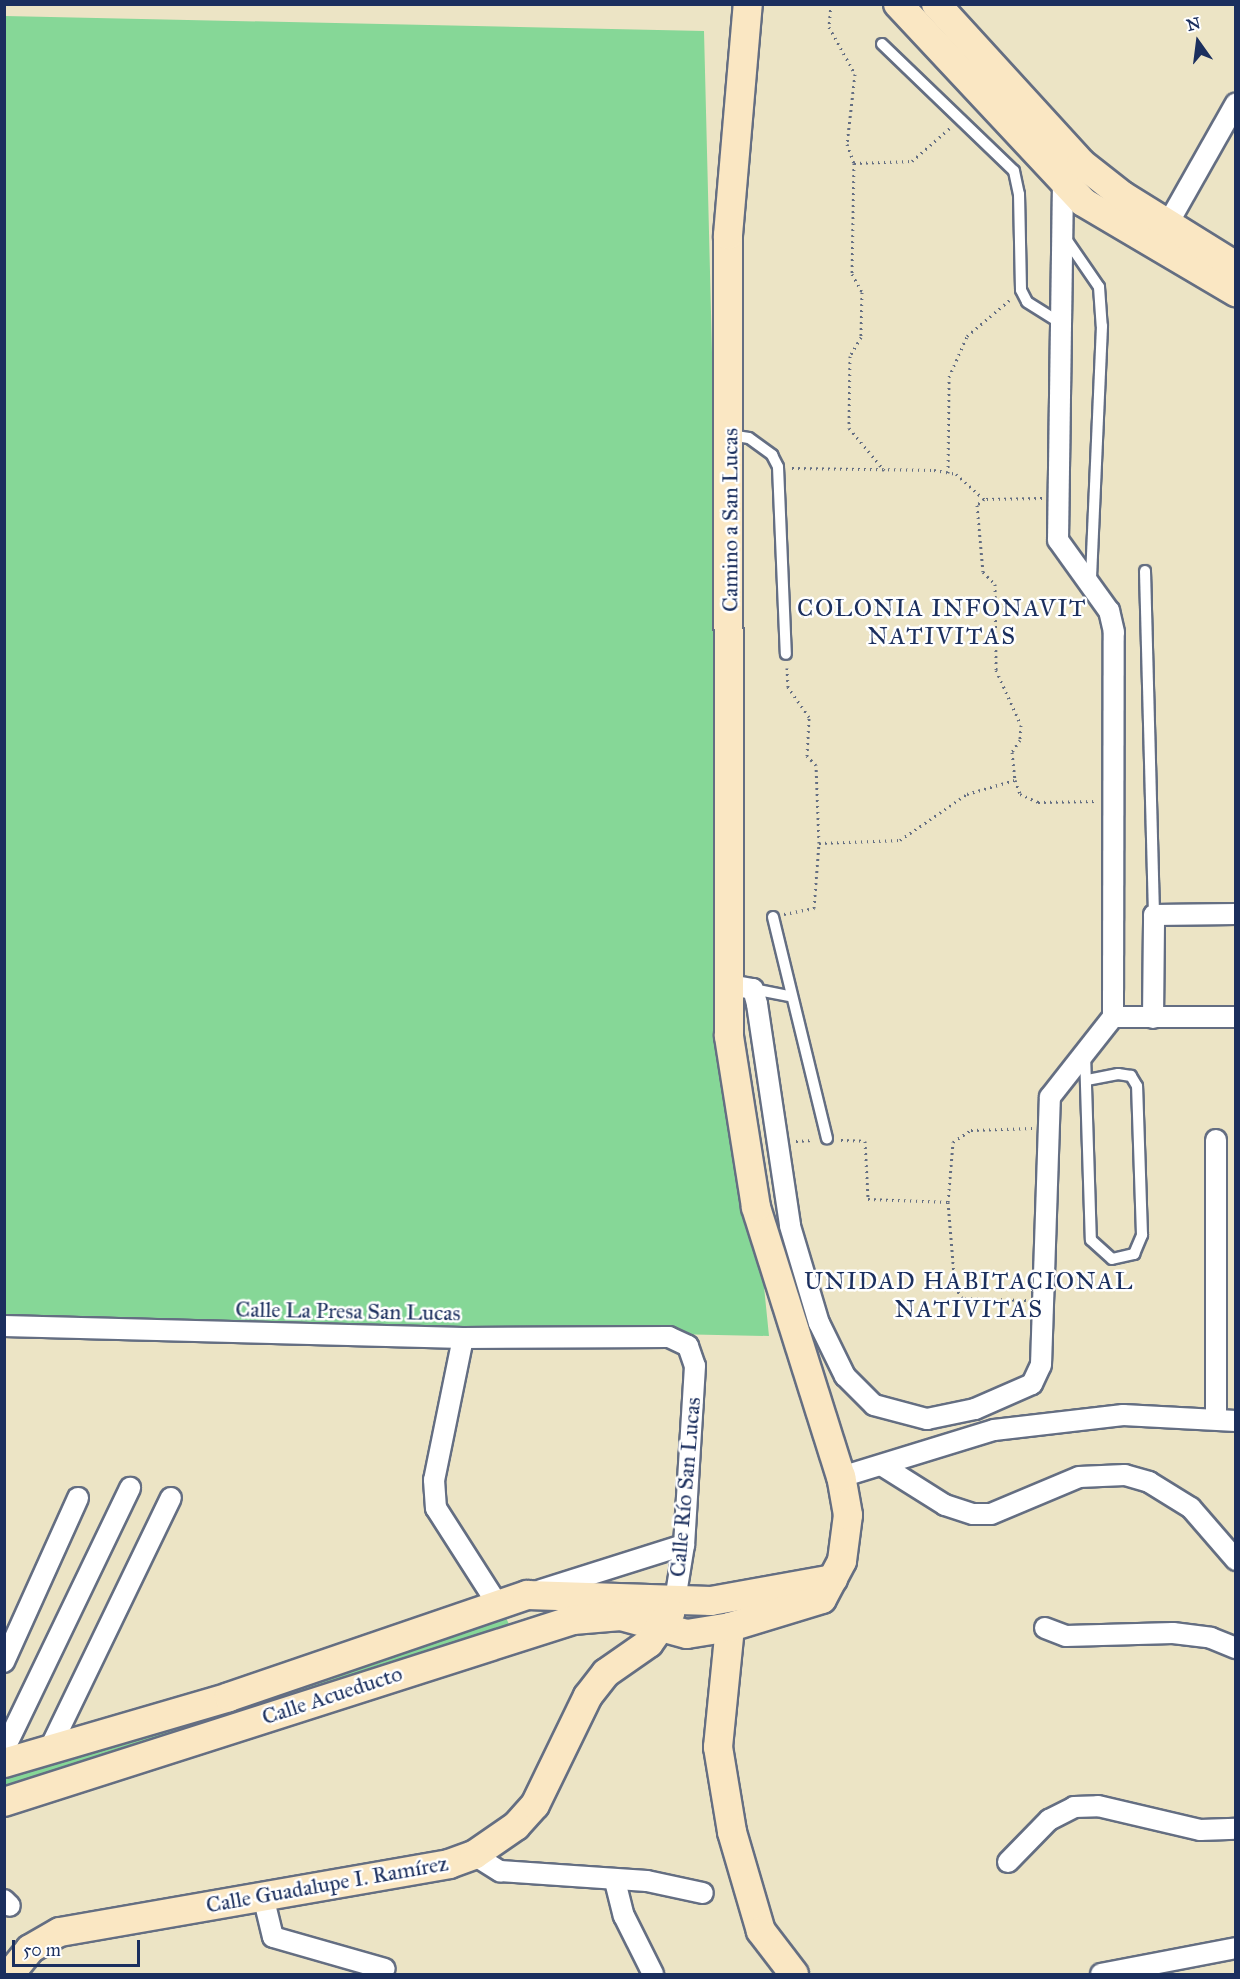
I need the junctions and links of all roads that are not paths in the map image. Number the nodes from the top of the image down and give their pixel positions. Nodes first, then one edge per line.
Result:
1 (747, 4) edge
2 (898, 4) edge
3 (936, 4) edge
4 (882, 44) dead end
5 (1236, 103) edge
6 (1063, 184) junction
7 (1065, 236) junction
8 (1161, 236) junction
9 (1236, 266) edge
10 (1236, 292) edge
11 (1061, 323) junction
12 (730, 435) junction
13 (1145, 571) dead end
14 (1091, 583) junction
15 (786, 654) road end
16 (1236, 914) edge
17 (1154, 915) junction
18 (773, 916) road end
19 (741, 987) junction
20 (789, 996) junction
21 (1113, 1017) junction
22 (1236, 1017) edge
23 (1153, 1018) junction
24 (1084, 1051) junction
25 (1087, 1080) junction
26 (827, 1139) road end
27 (1216, 1140) dead end
28 (4, 1326) edge
29 (464, 1338) junction
30 (688, 1346) joint
31 (1226, 1419) edge
32 (883, 1466) junction
33 (841, 1477) junction
34 (130, 1488) dead end
35 (78, 1498) dead end
36 (171, 1498) dead end
37 (684, 1545) junction
38 (1236, 1560) edge
39 (511, 1600) junction
40 (675, 1600) junction
41 (759, 1605) junction
42 (730, 1627) junction
43 (1045, 1628) dead end
44 (676, 1631) junction
45 (528, 1632) junction
46 (1236, 1648) edge
47 (4, 1662) edge
48 (722, 1666) junction
49 (4, 1750) edge
50 (49, 1750) junction
51 (4, 1763) edge
52 (4, 1802) edge
53 (1236, 1829) edge
54 (474, 1854) junction
55 (1008, 1862) dead end
56 (615, 1881) junction
57 (703, 1893) dead end
58 (263, 1896) junction
59 (1236, 1948) edge
60 (385, 1969) dead end
61 (10, 1974) edge
62 (653, 1974) edge
63 (794, 1974) edge
64 (1101, 1974) edge

1 - 12 street, Camino a San Lucas
2 - 6 street
3 - 8 street
4 - 11 lane
5 - 8 street
6 - 7 street
6 - 8 street
7 - 11 street
7 - 14 lane
8 - 9 street
8 - 10 street
11 - 14 street
12 - 15 lane
12 - 19 street, Camino a San Lucas
13 - 17 lane
14 - 21 street
16 - 17 street
17 - 23 street
18 - 20 lane
19 - 20 lane
19 - 24 street
19 - 33 street, Camino a San Lucas
20 - 26 lane
21 - 23 street
21 - 24 street
22 - 23 street
24 - 25 lane
25 - 25 lane
27 - 31 street
28 - 29 street, Calle La Presa San Lucas
29 - 30 street, Calle La Presa San Lucas
29 - 39 street
30 - 37 street, Calle Río San Lucas
31 - 32 street
32 - 33 street
32 - 38 street
33 - 41 street, Calle Acueducto
34 - 49 street
35 - 47 street
36 - 50 street
37 - 39 street, Calle Acueducto
37 - 40 street, Calle Río San Lucas
39 - 40 street, Calle Acueducto
39 - 45 street
39 - 50 street, Calle Acueducto
40 - 41 street, Calle Acueducto
40 - 44 street, Calle Río San Lucas
41 - 42 street, Calle Guadalupe I. Ramírez
42 - 44 street, Calle Guadalupe I. Ramírez
42 - 48 street
43 - 46 street
44 - 45 street, Calle Acueducto
44 - 48 street
44 - 54 street, Calle Guadalupe I. Ramírez
45 - 52 street, Calle Acueducto
48 - 63 street
50 - 51 street, Calle Acueducto
53 - 55 street
54 - 56 street
54 - 58 street, Calle Guadalupe I. Ramírez
56 - 57 street
56 - 62 street
58 - 60 street
58 - 61 street, Calle Guadalupe I. Ramírez
59 - 64 street

